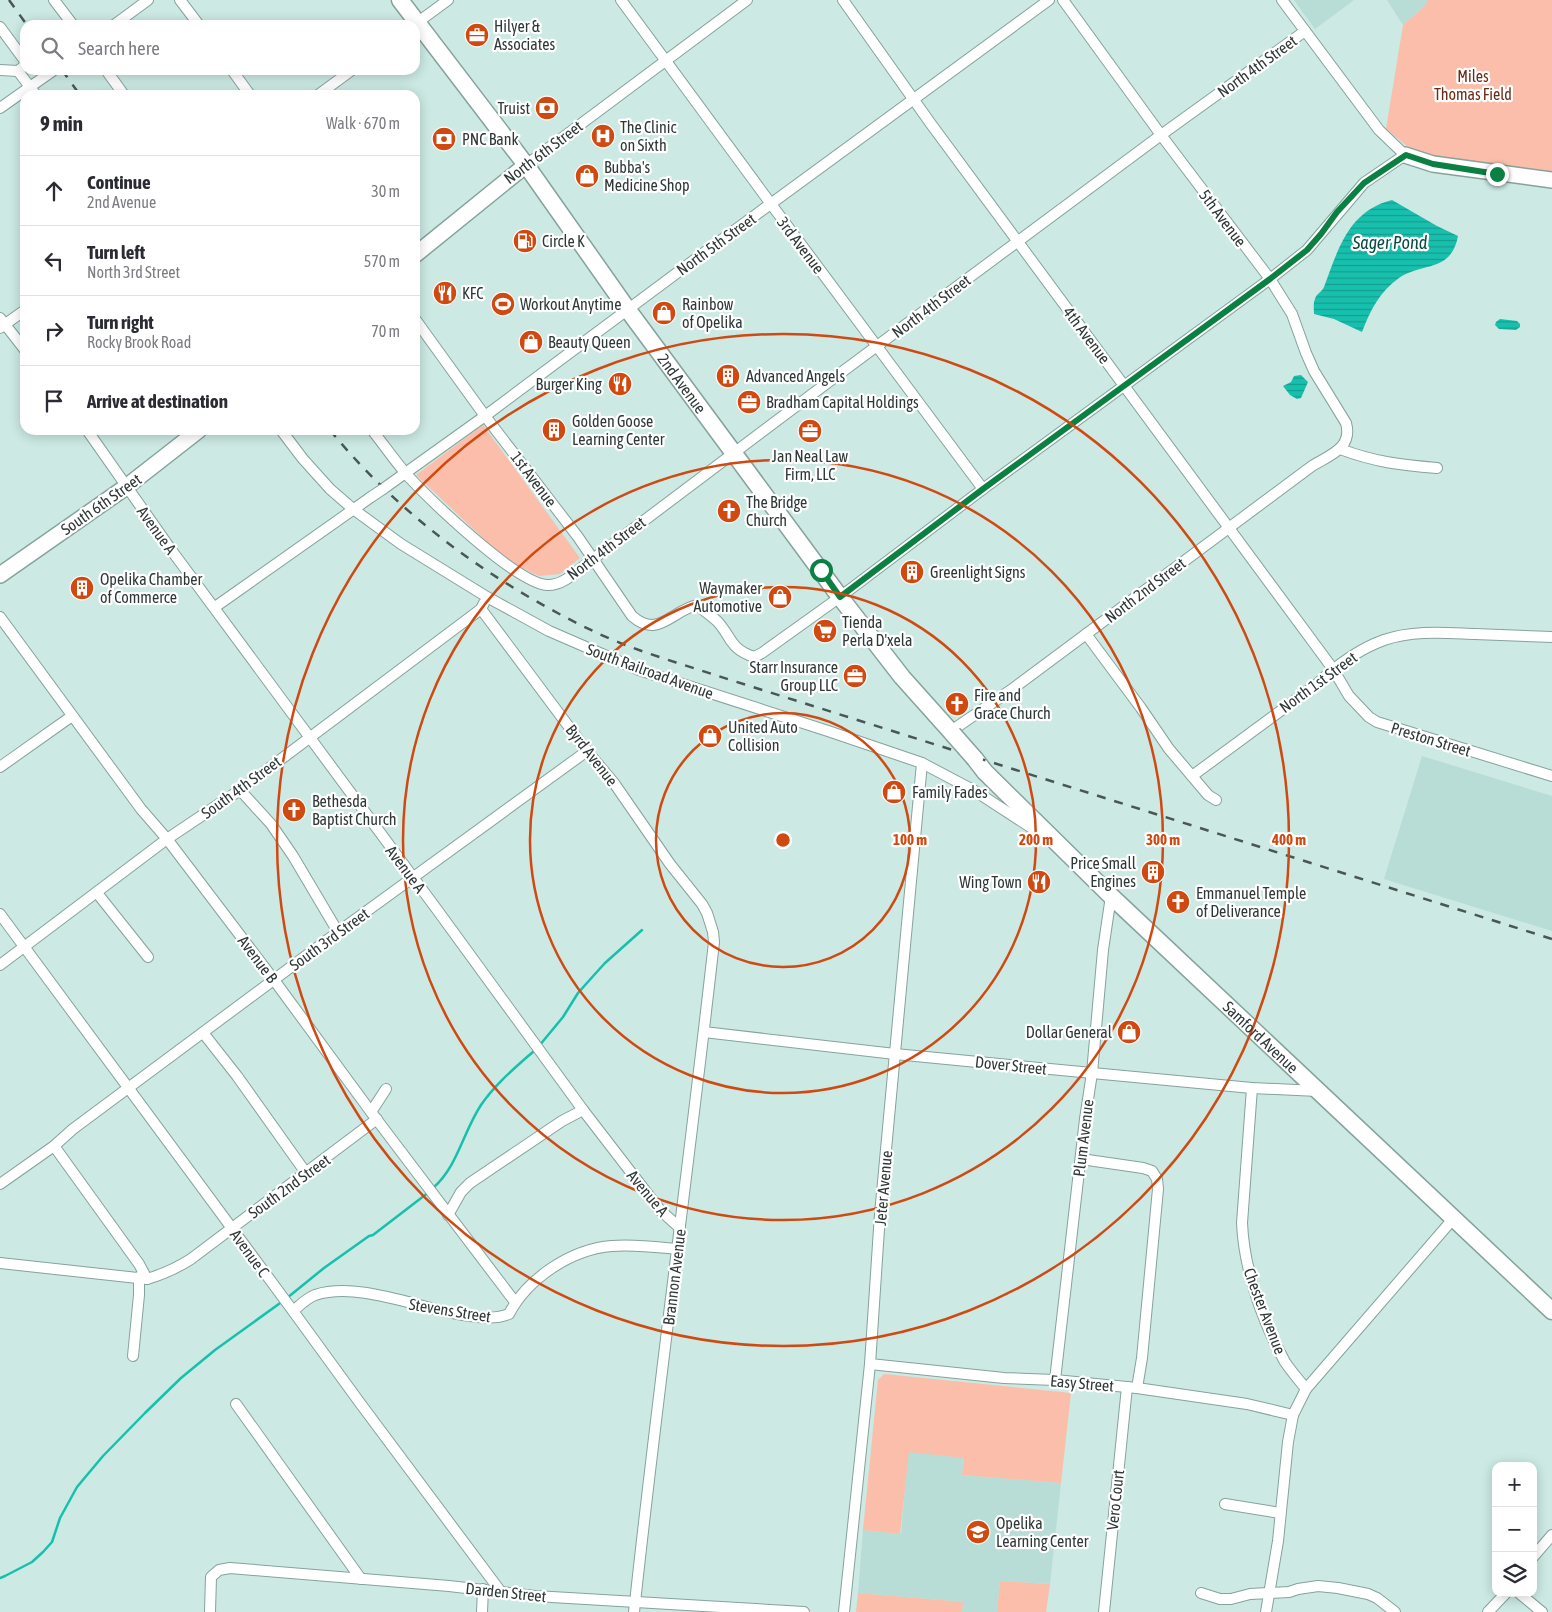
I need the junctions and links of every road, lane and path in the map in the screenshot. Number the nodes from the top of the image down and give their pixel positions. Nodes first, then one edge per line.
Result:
1 (54, 0) edge
2 (148, 0) edge
3 (180, 0) edge
4 (400, 0) edge
5 (448, 0) edge
6 (621, 0) edge
7 (747, 0) edge
8 (843, 0) edge
9 (1049, 0) edge
10 (1063, 0) edge
11 (1282, 0) edge
12 (69, 20) edge
13 (121, 20) edge
14 (195, 20) edge
15 (412, 20) edge
16 (420, 20) edge
17 (0, 27) edge
18 (420, 30) edge
19 (1305, 31) junction
20 (20, 54) edge
21 (666, 61) junction
22 (0, 70) edge
23 (18, 71) joint
24 (20, 74) edge
25 (21, 75) edge
26 (49, 75) edge
27 (110, 75) edge
28 (236, 75) edge
29 (345, 75) edge
30 (32, 90) edge
31 (34, 90) edge
32 (120, 90) edge
33 (246, 90) edge
34 (325, 90) edge
35 (20, 98) edge
36 (914, 100) junction
37 (0, 108) edge
38 (1161, 136) junction
39 (1406, 155) junction
40 (526, 164) junction
41 (1552, 180) edge
42 (770, 204) junction
43 (1018, 242) junction
44 (420, 251) edge
45 (1270, 279) junction
46 (628, 310) junction
47 (20, 313) edge
48 (2, 324) edge
49 (420, 326) edge
50 (20, 344) edge
51 (876, 347) junction
52 (1125, 385) junction
53 (485, 416) junction
54 (90, 435) edge
55 (194, 435) edge
56 (285, 435) edge
57 (375, 435) edge
58 (1340, 449) junction
59 (734, 453) junction
60 (1437, 468) dead end
61 (403, 475) junction
62 (126, 487) junction
63 (983, 489) junction
64 (353, 509) junction
65 (1229, 527) junction
66 (593, 559) junction
67 (0, 574) edge
68 (487, 597) junction
69 (840, 597) junction
70 (214, 607) junction
71 (481, 609) junction
72 (0, 617) edge
73 (1086, 634) junction
74 (1552, 637) edge
75 (1333, 669) junction
76 (72, 716) junction
77 (952, 733) junction
78 (309, 737) junction
79 (587, 750) junction
80 (975, 759) joint
81 (922, 763) junction
82 (0, 767) edge
83 (1192, 776) junction
84 (1552, 776) edge
85 (240, 790) junction
86 (1216, 800) dead end
87 (168, 840) junction
88 (1058, 845) junction
89 (413, 878) junction
90 (97, 893) junction
91 (1111, 896) junction
92 (707, 913) joint
93 (0, 914) edge
94 (338, 932) junction
95 (24, 947) junction
96 (148, 957) dead end
97 (0, 964) edge
98 (274, 980) junction
99 (704, 1032) junction
100 (204, 1034) junction
101 (895, 1054) junction
102 (1092, 1073) junction
103 (129, 1088) junction
104 (386, 1088) dead end
105 (1252, 1088) junction
106 (1318, 1091) junction
107 (583, 1110) junction
108 (374, 1116) junction
109 (54, 1146) junction
110 (1081, 1158) junction
111 (306, 1173) junction
112 (0, 1184) edge
113 (461, 1192) junction
114 (440, 1203) junction
115 (448, 1215) junction
116 (1453, 1219) junction
117 (232, 1228) junction
118 (680, 1228) junction
119 (677, 1249) junction
120 (0, 1263) edge
121 (143, 1278) junction
122 (515, 1302) junction
123 (293, 1310) junction
124 (1552, 1311) edge
125 (133, 1356) dead end
126 (870, 1364) junction
127 (1055, 1380) junction
128 (1132, 1388) junction
129 (1306, 1390) junction
130 (236, 1404) dead end
131 (1293, 1415) junction
132 (1225, 1504) dead end
133 (1280, 1513) junction
134 (1552, 1535) edge
135 (1537, 1552) edge
136 (362, 1579) junction
137 (483, 1589) junction
138 (501, 1592) junction
139 (1201, 1593) dead end
140 (1270, 1593) junction
141 (1502, 1597) edge
142 (1525, 1597) edge
143 (635, 1601) junction
144 (210, 1612) edge
145 (482, 1612) edge
146 (634, 1612) edge
147 (804, 1612) edge
148 (844, 1612) edge
149 (1104, 1612) edge
150 (1266, 1612) edge
151 (1395, 1612) edge
152 (1488, 1612) edge
153 (1542, 1612) edge

1 - 12 street
2 - 13 street
3 - 14 street
4 - 15 main road, 2nd Avenue
5 - 16 street
6 - 21 street, 3rd Avenue
7 - 21 street, North 6th Street
8 - 36 street, 4th Avenue
9 - 36 street, North 5th Street
10 - 38 street, 5th Avenue
11 - 19 street
17 - 20 street
18 - 40 main road, 2nd Avenue
19 - 38 street, North 4th Street
19 - 39 street
21 - 40 street, North 6th Street
21 - 42 street, 3rd Avenue
22 - 23 street
23 - 24 street
25 - 30 street
26 - 31 street
27 - 32 street
28 - 33 street
29 - 34 street
35 - 37 street
36 - 42 street, North 5th Street
36 - 43 street, 4th Avenue
38 - 43 street, North 4th Street
38 - 45 street, 5th Avenue
39 - 41 street
39 - 45 street
40 - 44 street, North 6th Street
40 - 46 main road, 2nd Avenue
42 - 46 street, North 5th Street
42 - 51 street, 3rd Avenue
43 - 51 street, North 4th Street
43 - 52 street, 4th Avenue
45 - 52 street
45 - 58 street, 5th Avenue
46 - 53 street, North 5th Street
46 - 59 main road, 2nd Avenue
47 - 48 street
48 - 50 street
49 - 53 street, 1st Avenue
51 - 59 street, North 4th Street
51 - 63 street, 3rd Avenue
52 - 63 street
52 - 65 street, 4th Avenue
53 - 61 street, North 5th Street
53 - 66 street, 1st Avenue
54 - 62 street, Avenue A
55 - 62 street, South 6th Street
56 - 64 street, South Railroad Avenue
57 - 61 street
58 - 60 street
58 - 65 street, North 2nd Street
59 - 66 street, North 4th Street
59 - 69 main road, 2nd Avenue
61 - 64 street, North 5th Street, bridge
61 - 66 street, North 4th Street
62 - 67 street, South 6th Street
62 - 70 street, Avenue A
63 - 69 street
64 - 68 street, South Railroad Avenue
64 - 70 street, North 5th Street
65 - 73 street, North 2nd Street
65 - 75 street, 4th Avenue
66 - 69 street, 1st Avenue
68 - 71 street
68 - 81 street, South Railroad Avenue
69 - 77 main road, 2nd Avenue
70 - 78 street, Avenue A
71 - 78 street, South 4th Street
71 - 79 street, Byrd Avenue
72 - 76 street, Avenue B
73 - 77 street, North 2nd Street
73 - 83 street
74 - 75 street, North 1st Street
75 - 83 street, North 1st Street
75 - 84 street, Preston Street
76 - 82 street
76 - 87 street, Avenue B
77 - 80 main road, 2nd Avenue, bridge
78 - 85 street, South 4th Street
78 - 89 street, Avenue A
79 - 89 street, South 3rd Street
79 - 92 street, Byrd Avenue
80 - 88 main road, Samford Avenue
81 - 88 street, South Railroad Avenue
81 - 101 street, Jeter Avenue
83 - 86 street
85 - 87 street, South 4th Street
85 - 94 street
87 - 90 street, South 4th Street
87 - 98 street, Avenue B
88 - 91 main road, Samford Avenue
89 - 94 street, South 3rd Street
89 - 107 street, Avenue A
90 - 95 street, South 4th Street
90 - 96 street
91 - 102 street, Plum Avenue
91 - 106 main road, Samford Avenue
92 - 99 street, Brannon Avenue
93 - 95 street, Avenue C
94 - 98 street, South 3rd Street
95 - 97 street, South 4th Street
95 - 103 street, Avenue C
98 - 100 street, South 3rd Street
98 - 108 street, Avenue B
99 - 101 street, Dover Street
99 - 118 street, Brannon Avenue
100 - 103 street, South 3rd Street
100 - 111 street
101 - 102 street, Dover Street
101 - 126 street, Jeter Avenue
102 - 105 street, Dover Street
102 - 110 street, Plum Avenue
103 - 109 street, South 3rd Street
103 - 117 street, Avenue C
104 - 108 street, South 2nd Street
105 - 106 street, Dover Street
105 - 129 street, Chester Avenue
106 - 116 main road, Samford Avenue
107 - 113 street
107 - 118 street, Avenue A
108 - 111 street, South 2nd Street
108 - 114 street, Avenue B
109 - 112 street, South 3rd Street
109 - 121 street
110 - 127 street, Plum Avenue
110 - 128 street, Vero Court
111 - 117 street, South 2nd Street
113 - 114 street
113 - 115 street
114 - 115 street, Avenue B
115 - 122 street, Avenue B
116 - 124 main road, Samford Avenue
116 - 129 street
117 - 121 street, South 2nd Street
117 - 123 street, Avenue C
118 - 119 street, Brannon Avenue
119 - 122 street, Stevens Street
119 - 143 street, Brannon Avenue
120 - 121 street
121 - 125 street
122 - 123 street, Stevens Street
123 - 138 street, Avenue C
126 - 127 street, Easy Street
126 - 148 street, Jeter Avenue
127 - 128 street, Easy Street
128 - 131 street, Easy Street
128 - 149 street, Vero Court
129 - 131 street
130 - 136 street
131 - 133 street
132 - 133 street
133 - 140 street
134 - 135 street
136 - 137 street, Darden Street
136 - 144 street, Darden Street
137 - 138 street, Darden Street
137 - 145 street
138 - 143 street, Darden Street
139 - 140 street
140 - 150 street
140 - 151 street
141 - 152 street
142 - 153 street
143 - 146 street, Brannon Avenue
143 - 147 street, Darden Street

